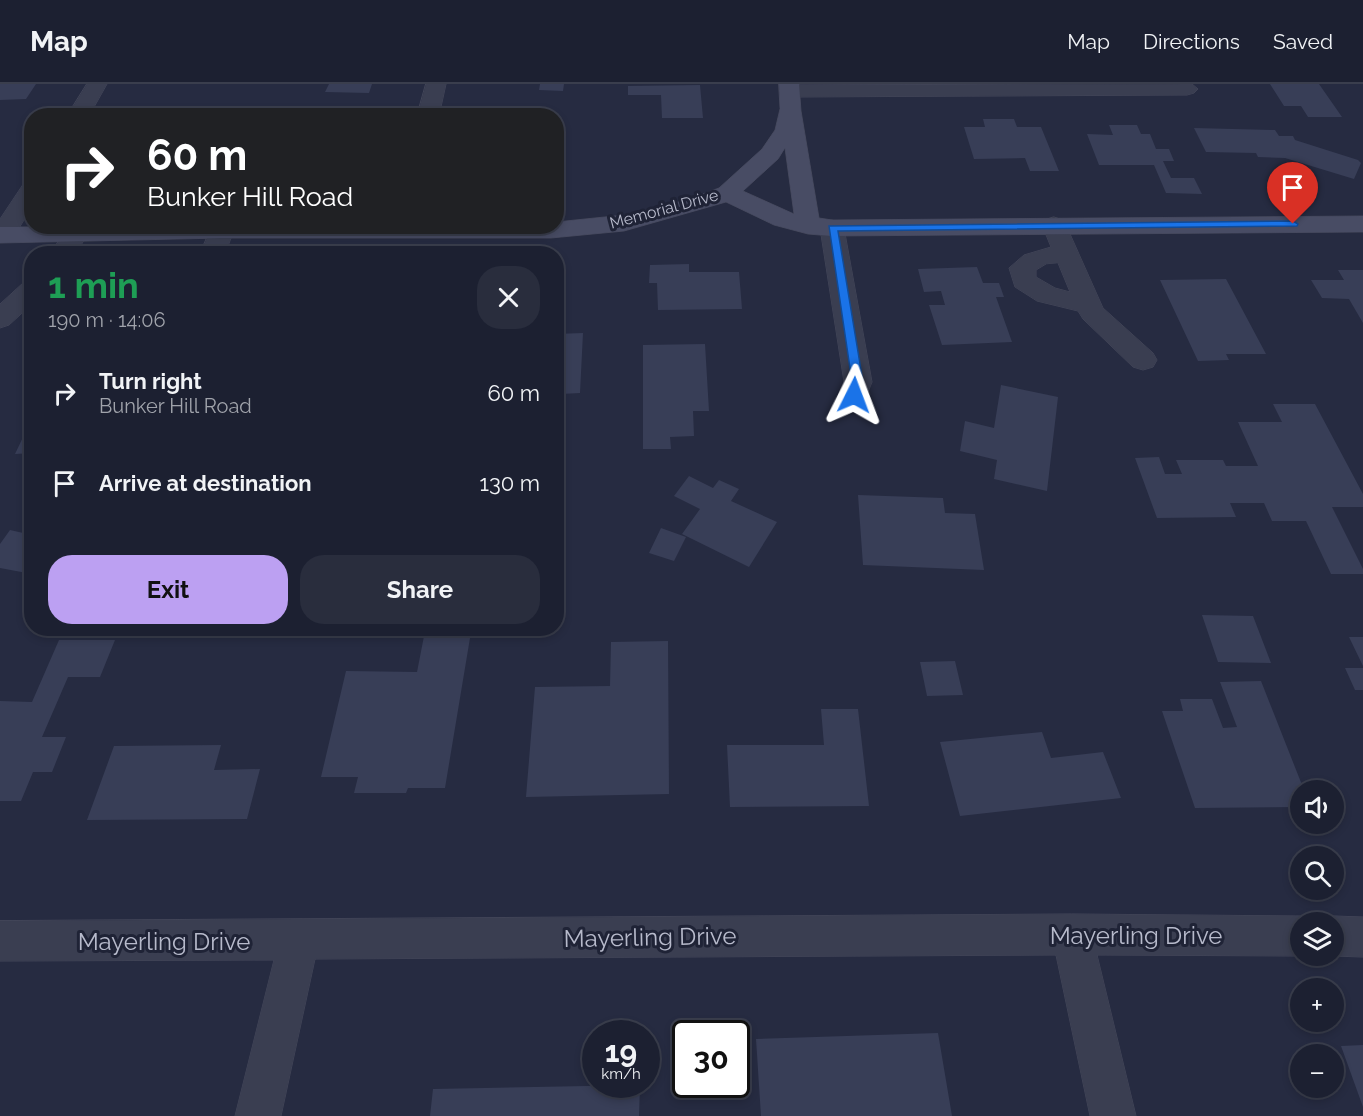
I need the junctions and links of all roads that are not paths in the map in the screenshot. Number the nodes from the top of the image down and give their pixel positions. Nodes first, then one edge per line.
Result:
1 (98, 84) edge
2 (436, 84) edge
3 (1187, 89) dead end
4 (790, 95) edge
5 (83, 108) edge
6 (430, 108) edge
7 (727, 192) junction
8 (24, 201) edge
9 (1363, 224) edge
10 (1054, 225) junction
11 (820, 227) junction
12 (564, 229) edge
13 (175, 234) edge
14 (1, 235) edge
15 (70, 243) edge
16 (1067, 255) junction
17 (24, 296) edge
18 (1087, 303) junction
19 (0, 319) edge
20 (1143, 360) dead end
21 (854, 395) dead end
22 (1072, 934) junction
23 (1290, 936) edge
24 (1344, 936) edge
25 (1363, 937) edge
26 (0, 941) edge
27 (299, 941) junction
28 (258, 1116) edge
29 (1113, 1116) edge

1 - 5 street
2 - 6 street
3 - 4 street
4 - 7 street, Memorial Drive
4 - 11 street
7 - 11 street
7 - 12 street, Memorial Drive
8 - 14 street
9 - 10 street
10 - 11 street
10 - 16 street
11 - 21 street
13 - 15 street, Memorial Drive
14 - 15 street, Memorial Drive
16 - 18 street
16 - 18 street
17 - 19 street
18 - 20 street
22 - 23 street, Mayerling Drive
22 - 27 street, Mayerling Drive
22 - 29 street
24 - 25 street
26 - 27 street, Mayerling Drive
27 - 28 street

